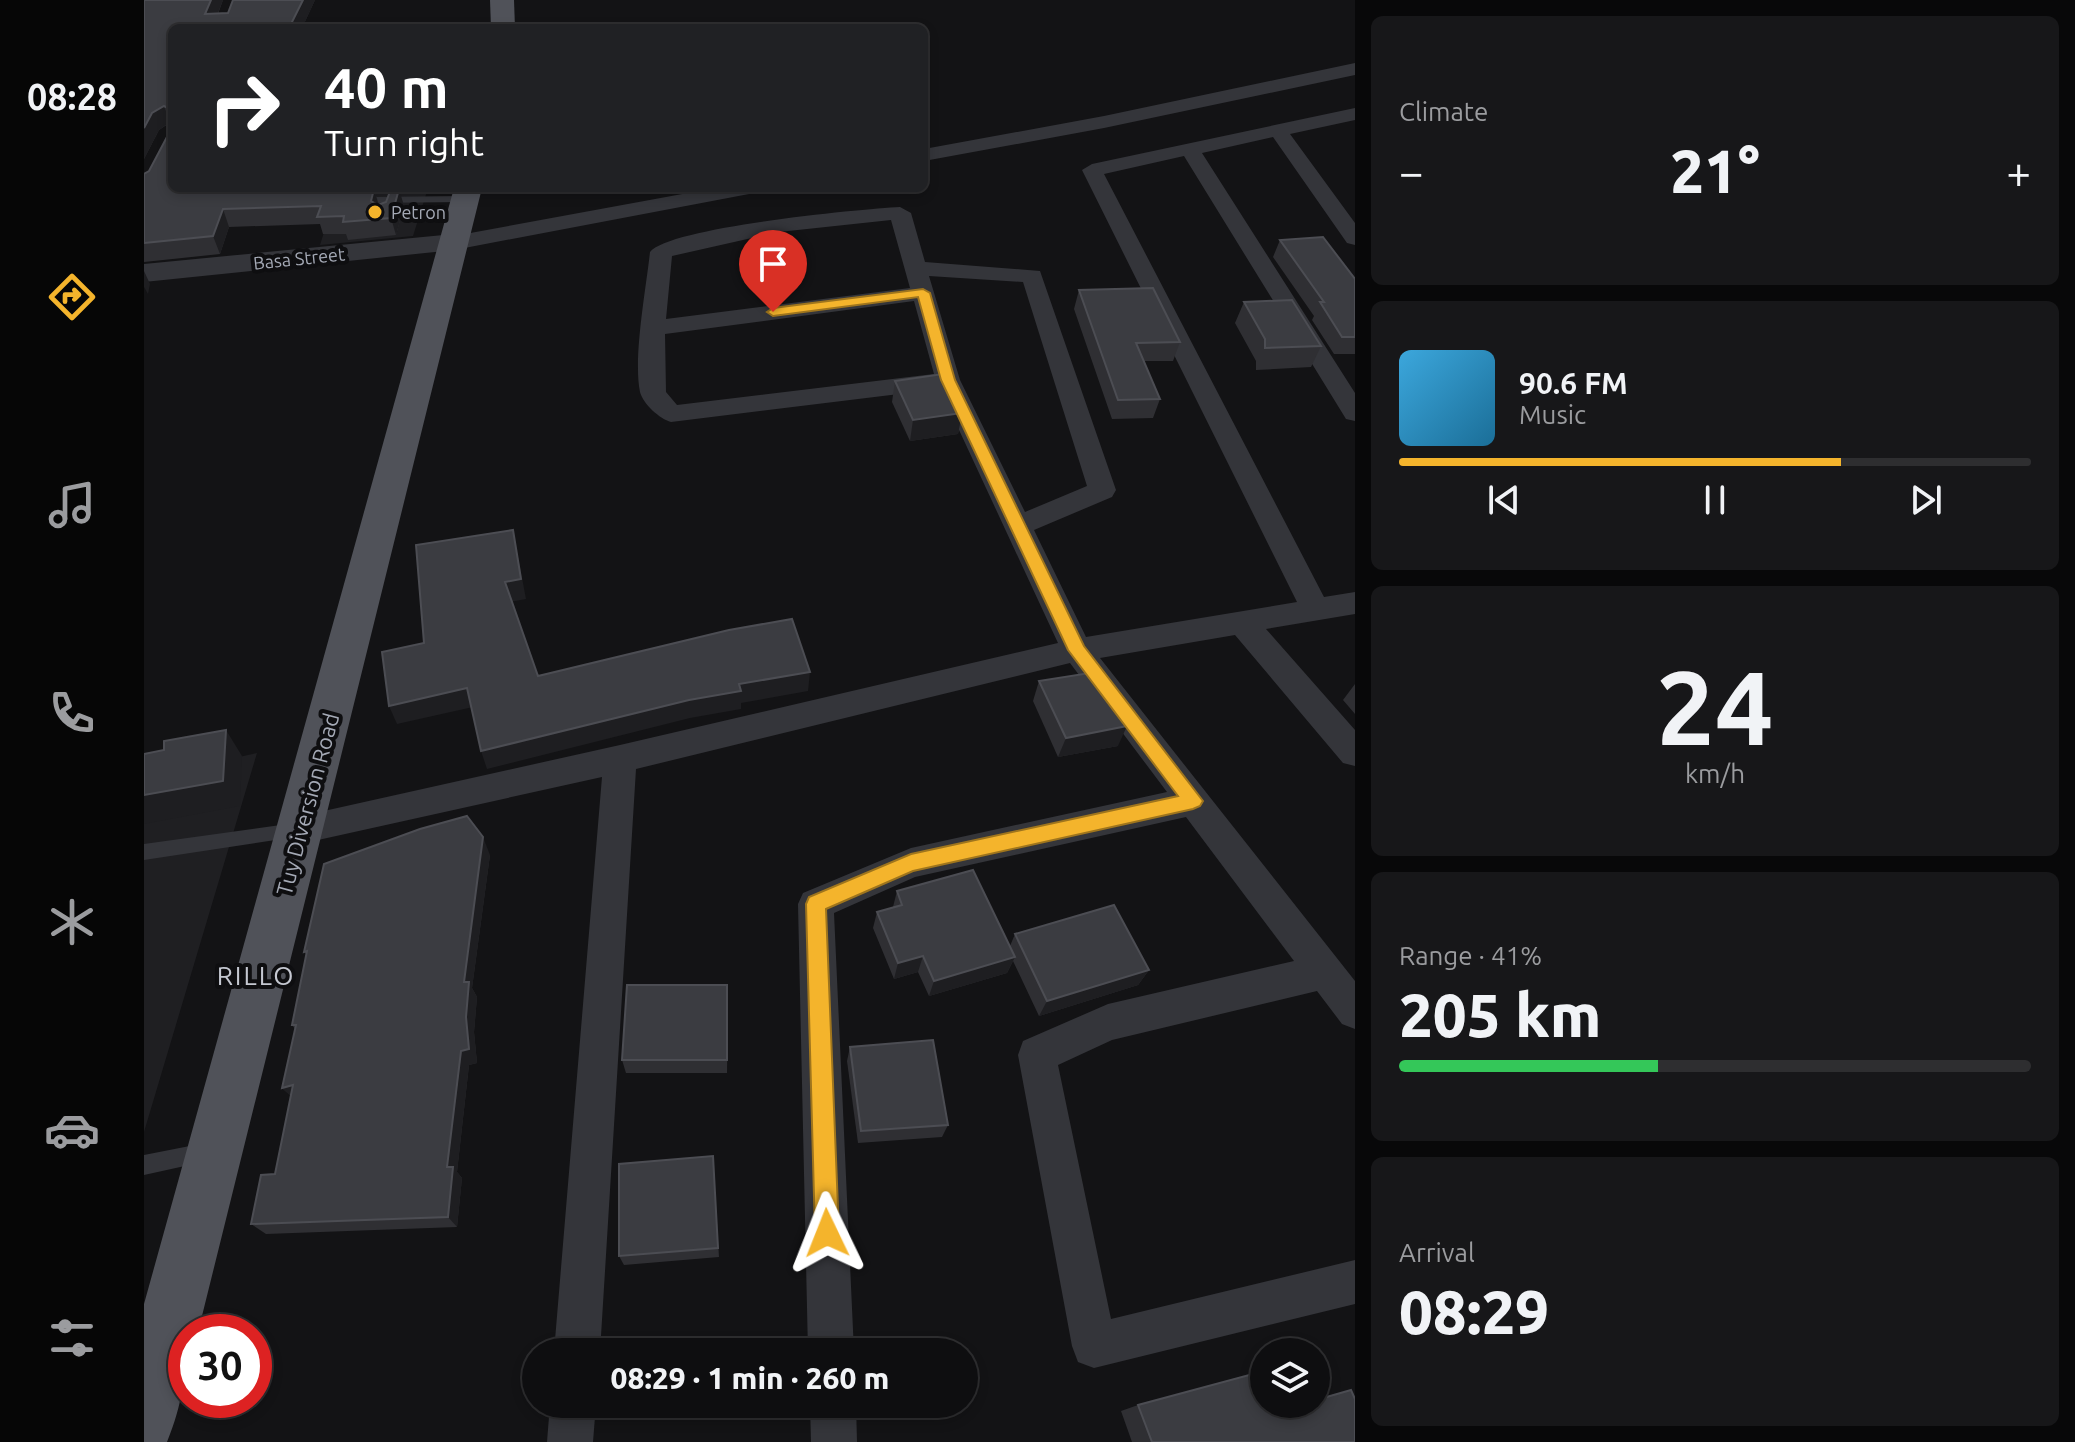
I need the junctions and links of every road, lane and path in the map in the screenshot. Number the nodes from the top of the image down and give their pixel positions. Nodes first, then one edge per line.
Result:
1 (502, 0) edge
2 (503, 24) edge
3 (1355, 69) edge
4 (1355, 114) edge
5 (1278, 131) junction
6 (1190, 149) junction
7 (928, 154) edge
8 (369, 192) edge
9 (728, 192) edge
10 (466, 193) edge
11 (1355, 238) edge
12 (454, 243) junction
13 (144, 273) edge
14 (919, 280) junction
15 (654, 328) junction
16 (948, 380) junction
17 (1355, 413) edge
18 (1018, 526) junction
19 (1355, 603) edge
20 (1316, 610) junction
21 (1242, 622) junction
22 (1077, 650) junction
23 (1355, 753) edge
24 (620, 759) junction
25 (1193, 801) junction
26 (300, 829) junction
27 (144, 852) edge
28 (1325, 972) junction
29 (1355, 1011) edge
30 (216, 1151) junction
31 (144, 1165) edge
32 (1355, 1282) edge
33 (578, 1338) edge
34 (831, 1338) edge
35 (572, 1418) edge
36 (833, 1418) edge
37 (144, 1419) edge
38 (570, 1442) edge
39 (834, 1442) edge

1 - 2 main road
3 - 7 street
4 - 5 street
5 - 6 street
5 - 11 street
6 - 17 street
6 - 20 street
8 - 10 lane
9 - 12 street
10 - 12 main road, Tuy Diversion Road
12 - 13 street, Basa Street
12 - 26 main road, Tuy Diversion Road
14 - 15 street
14 - 15 street
14 - 16 street
14 - 18 street
15 - 16 street
16 - 18 street
18 - 22 street
19 - 20 street
20 - 21 street
21 - 22 street
21 - 23 street
22 - 24 street
22 - 25 street
24 - 26 street
24 - 33 street
25 - 28 street
25 - 34 street
26 - 27 lane
26 - 30 main road, Tuy Diversion Road
28 - 29 street
28 - 32 street
30 - 31 lane
30 - 37 main road, Tuy Diversion Road
35 - 38 street
36 - 39 street

